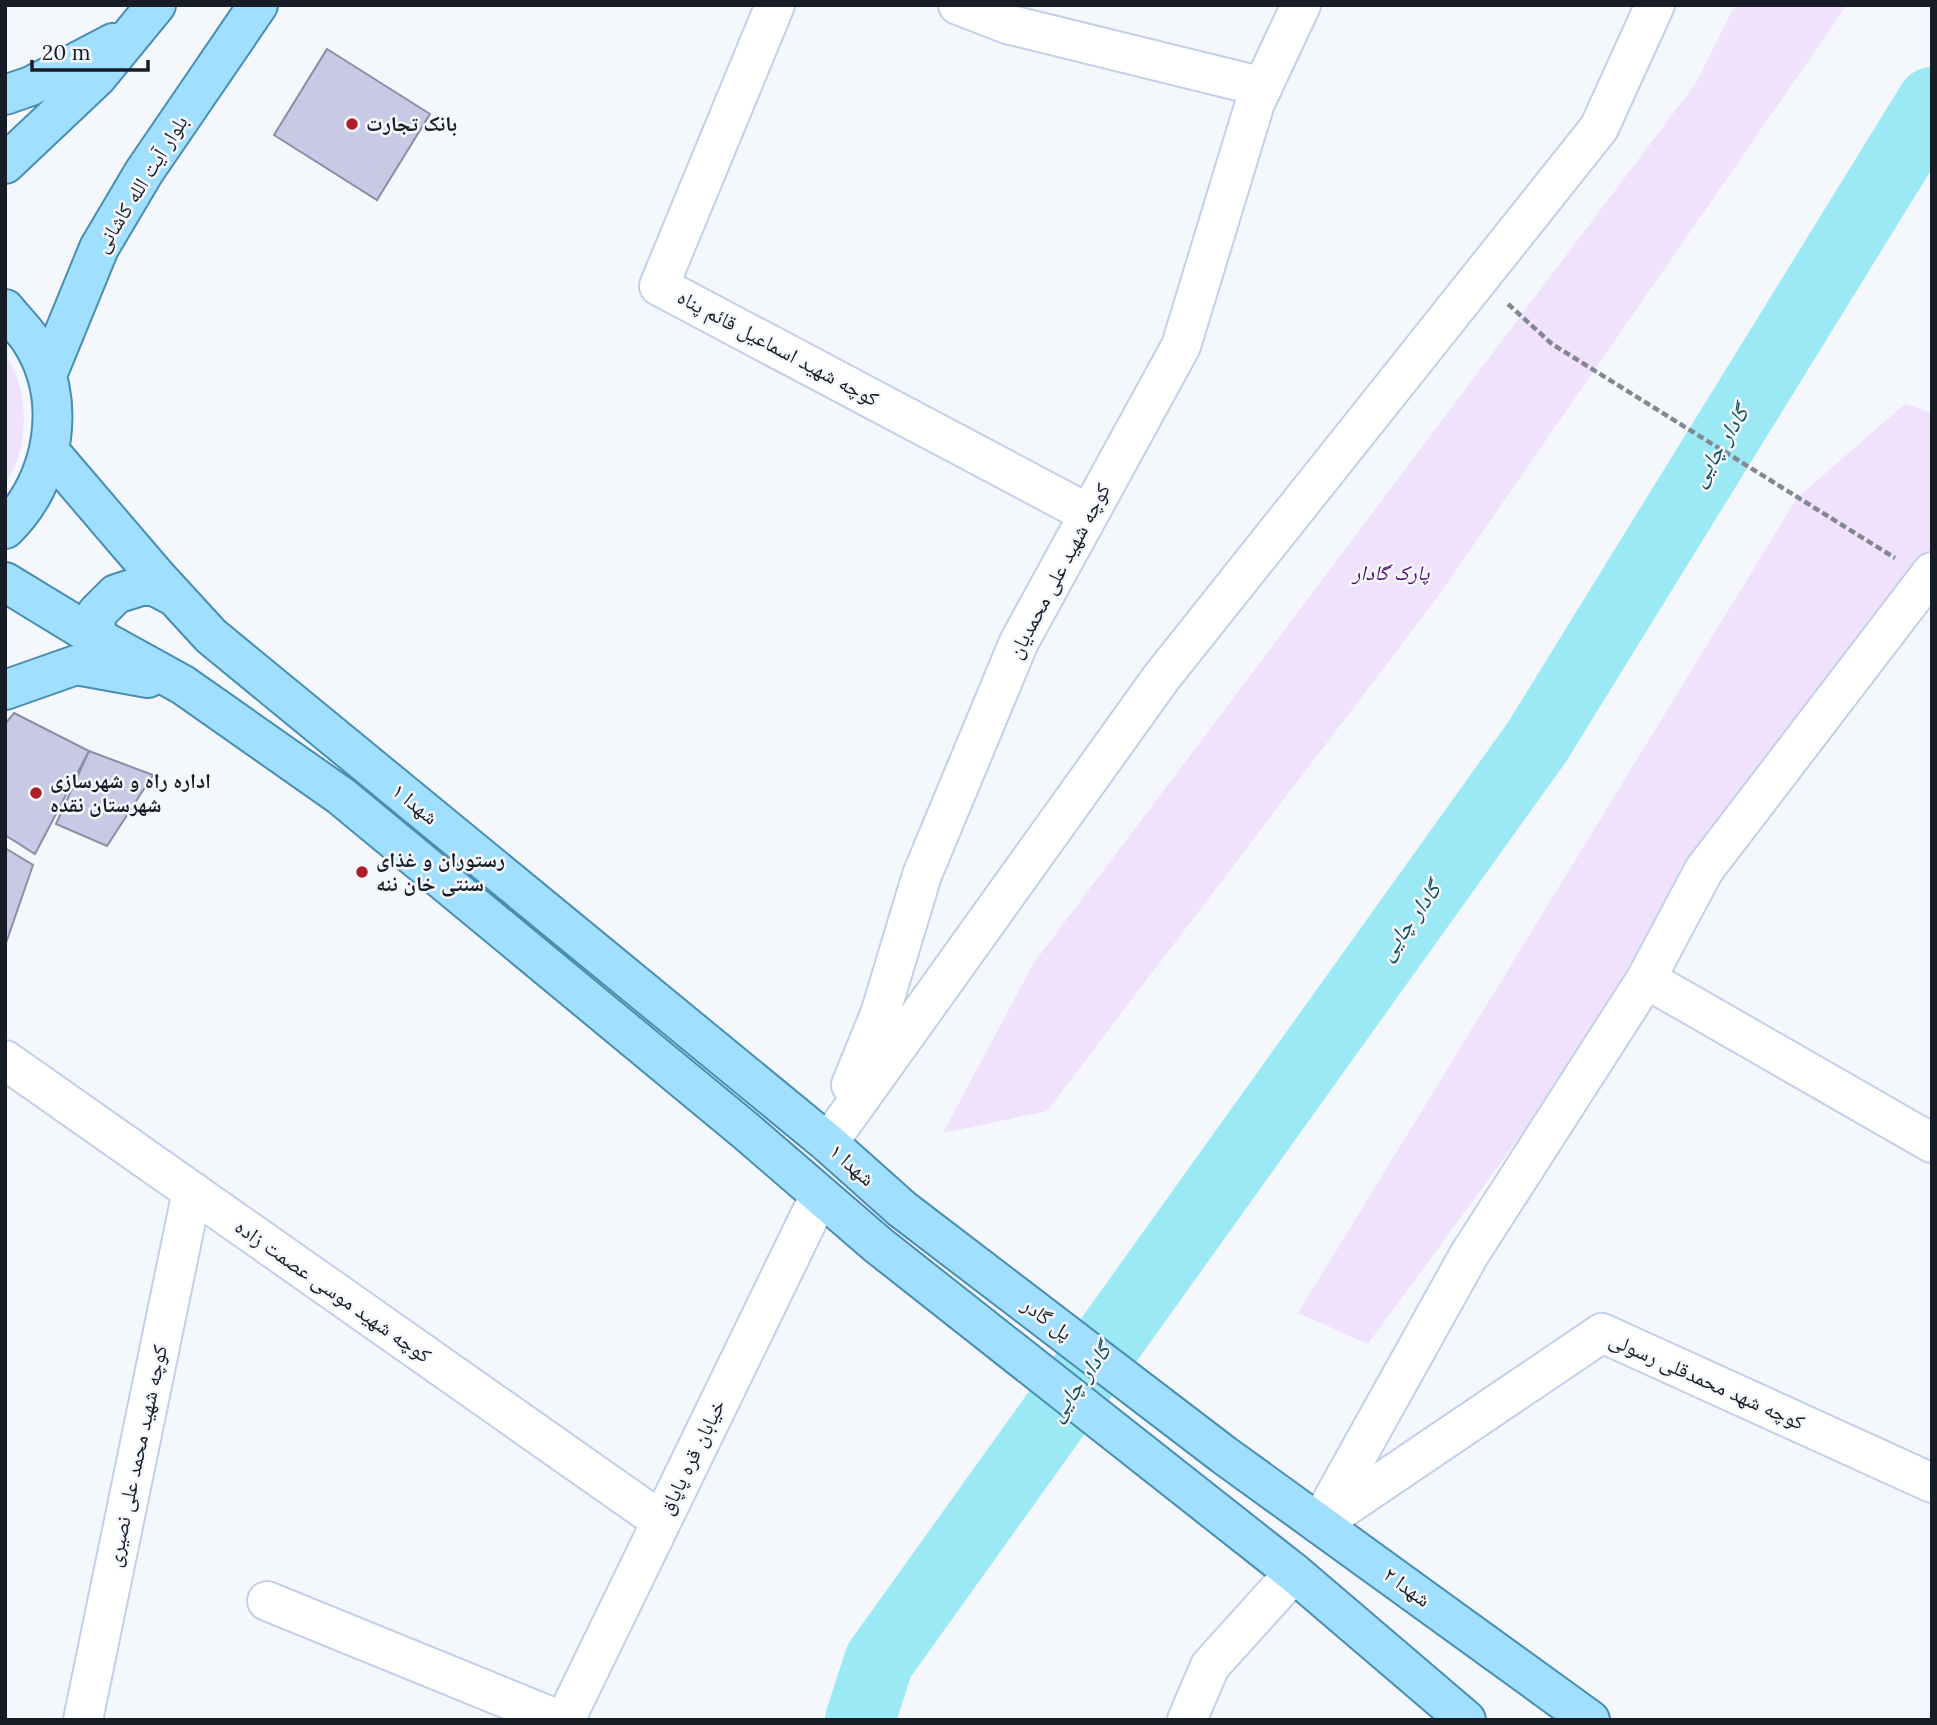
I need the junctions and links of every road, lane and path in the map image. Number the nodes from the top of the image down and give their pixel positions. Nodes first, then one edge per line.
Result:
1 (258, 5) edge
2 (775, 5) edge
3 (958, 5) edge
4 (1301, 5) edge
5 (1655, 5) edge
6 (145, 19) edge
7 (1263, 88) junction
8 (5, 95) edge
9 (5, 164) edge
10 (1479, 278) junction
11 (5, 309) edge
12 (47, 375) junction
13 (50, 452) junction
14 (1089, 514) junction
15 (5, 529) edge
16 (1930, 575) edge
17 (5, 582) edge
18 (175, 597) junction
19 (94, 636) junction
20 (183, 685) junction
21 (5, 690) edge
22 (1646, 979) junction
23 (5, 1060) edge
24 (828, 1143) junction
25 (1932, 1143) edge
26 (192, 1191) junction
27 (820, 1195) junction
28 (902, 1209) joint
29 (1224, 1455) joint
30 (1932, 1483) edge
31 (661, 1521) junction
32 (1319, 1524) junction
33 (1294, 1573) junction
34 (267, 1601) dead end
35 (83, 1720) edge
36 (559, 1720) edge
37 (565, 1720) edge
38 (1187, 1720) edge
39 (1466, 1720) edge
40 (1590, 1720) edge

1 - 12 main road, بلوار آیت الله کاشانی
2 - 14 street, کوچه شهید اسماعیل قائم پناه
3 - 7 street
4 - 7 street, کوچه شهید علی محمدیان
5 - 10 street
6 - 8 main road
6 - 9 main road
7 - 14 street, کوچه شهید علی محمدیان
10 - 16 path
10 - 24 street
11 - 12 main road
12 - 13 main road
13 - 15 main road
13 - 18 main road, شهدا ۱
14 - 24 street, کوچه شهید علی محمدیان
16 - 22 street
17 - 19 main road, شهدا ۱
18 - 19 main road
18 - 24 main road, شهدا ۱
19 - 20 main road, شهدا ۱
20 - 21 main road
20 - 27 main road, شهدا ۱
22 - 25 street
22 - 32 street
23 - 26 street, کوچه شهید موسی عصمت زاده
24 - 28 main road, شهدا ۱
26 - 31 street, کوچه شهید موسی عصمت زاده
26 - 35 street, کوچه شهید محمد علی نصیری
27 - 31 street, خیابان قره پاپاق
27 - 33 main road, شهدا ۱
28 - 29 main road, پل گادر
29 - 32 main road, شهدا ۲
30 - 32 street, کوچه شهد محمدقلی رسولی
31 - 37 street, خیابان قره پاپاق
32 - 40 main road, شهدا ۲
33 - 38 street
33 - 39 main road
34 - 36 street

